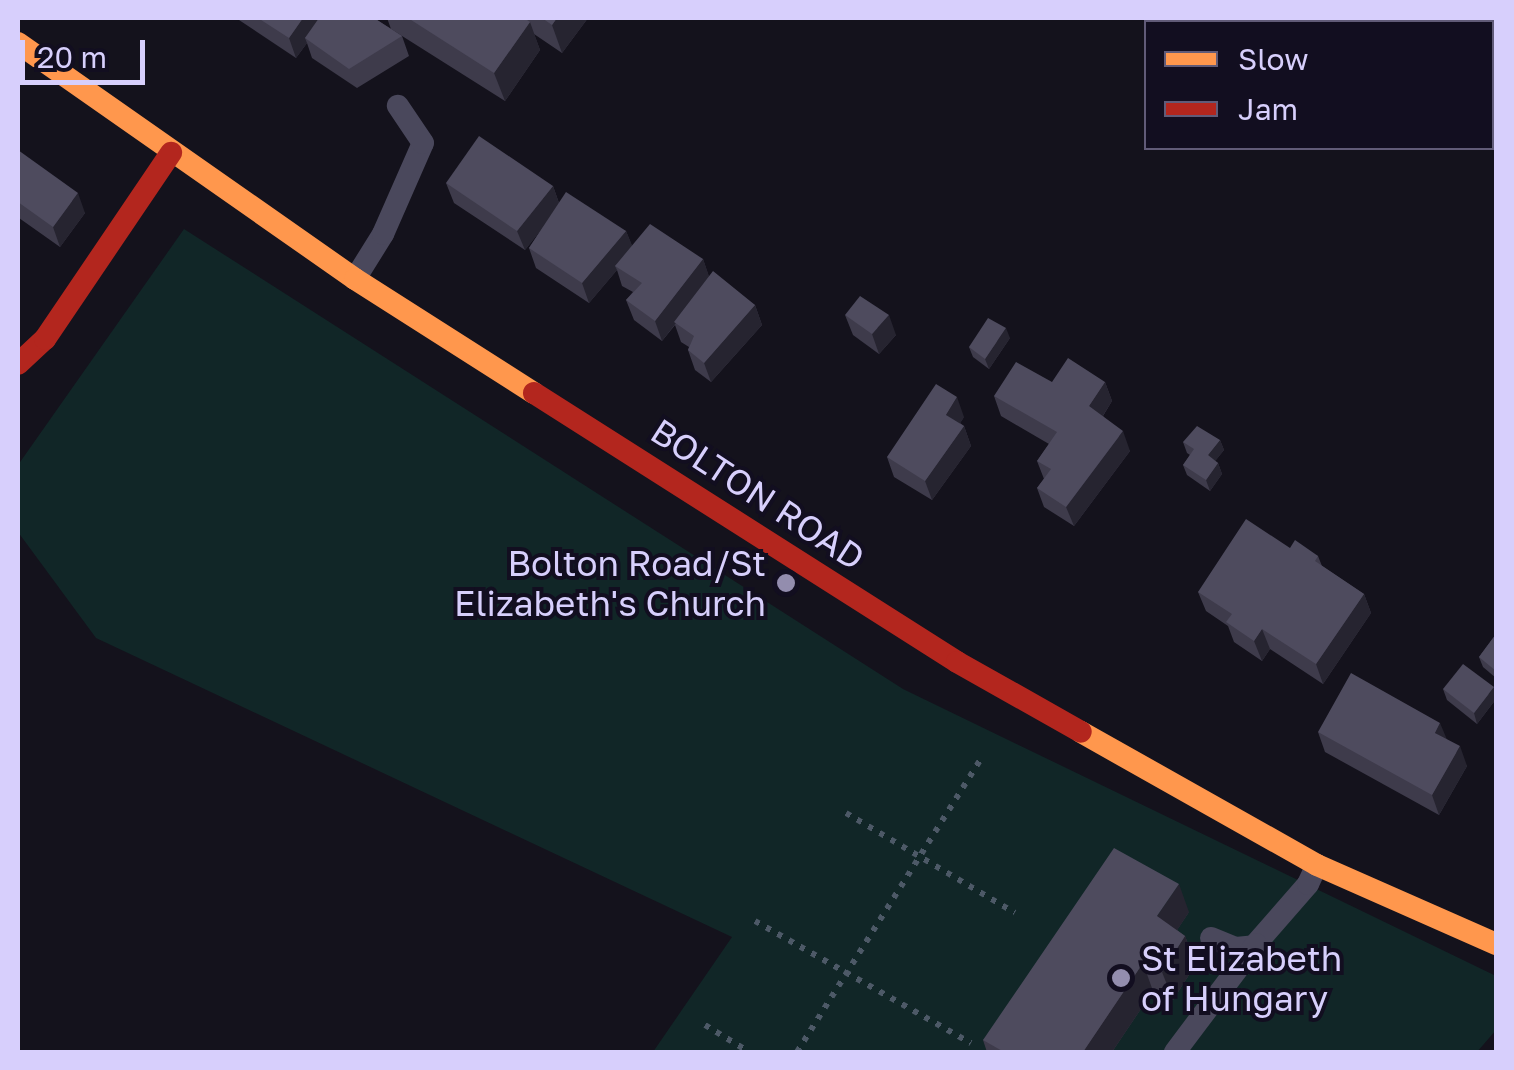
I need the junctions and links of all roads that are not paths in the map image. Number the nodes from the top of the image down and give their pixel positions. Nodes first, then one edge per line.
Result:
1 (18, 44) edge
2 (398, 106) dead end
3 (171, 153) junction
4 (354, 278) junction
5 (18, 364) edge
6 (1317, 865) junction
7 (1494, 937) edge
8 (1211, 938) dead end
9 (1256, 944) junction
10 (1175, 1052) edge

1 - 3 main road, BOLTON ROAD
2 - 4 lane
3 - 4 main road, BOLTON ROAD
3 - 5 main road
4 - 6 main road, BOLTON ROAD
6 - 7 main road, BOLTON ROAD
6 - 9 lane
8 - 9 lane
9 - 10 lane

